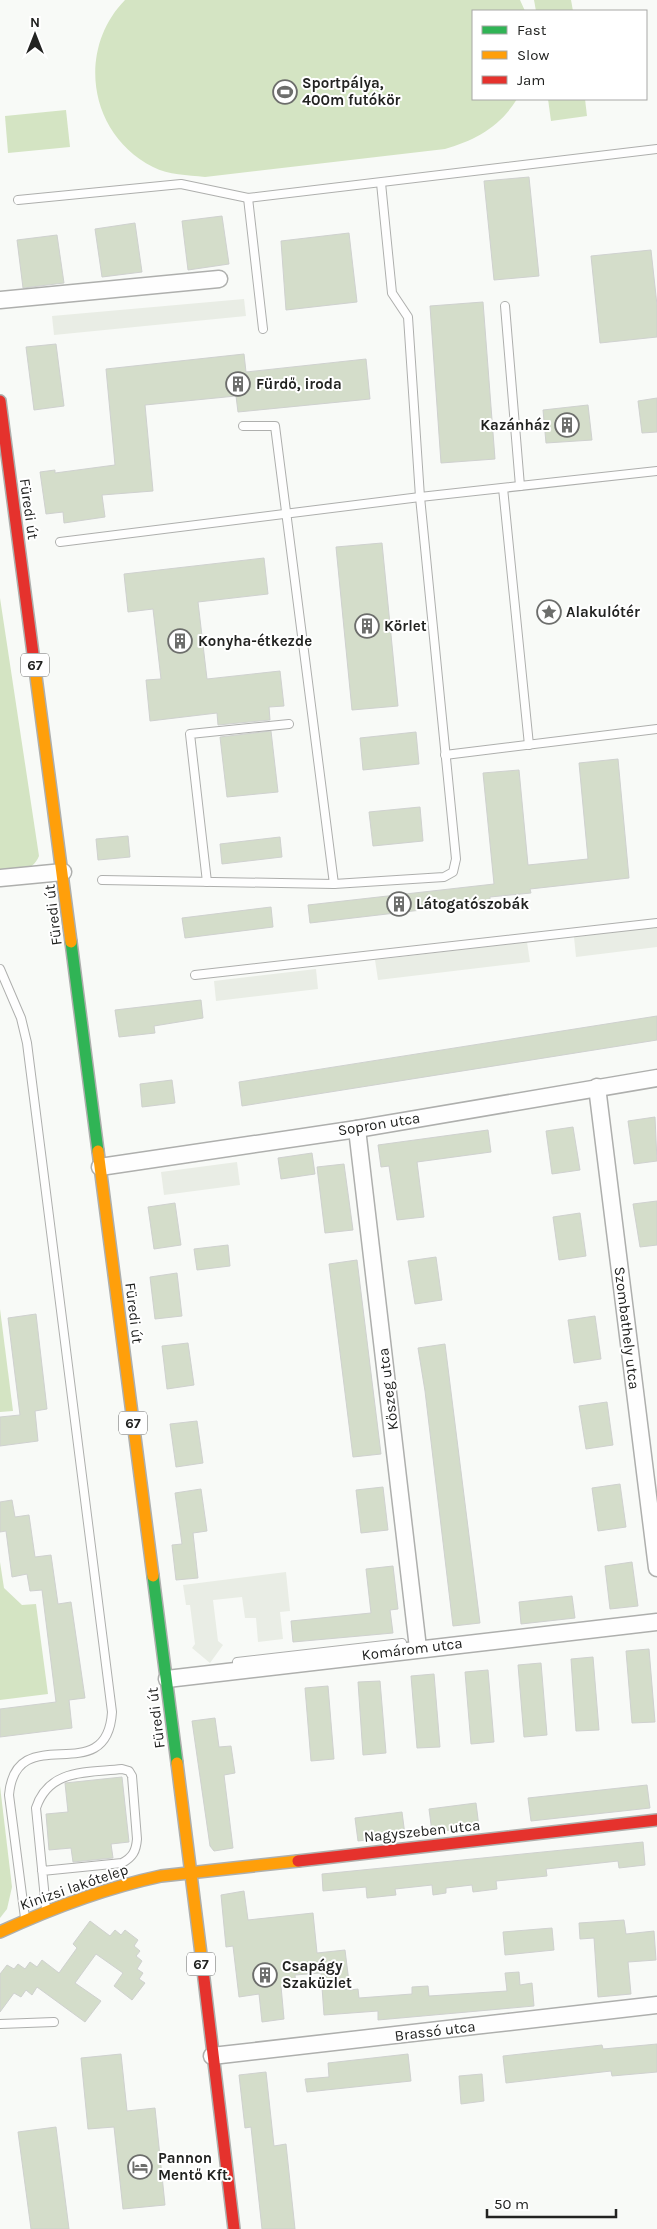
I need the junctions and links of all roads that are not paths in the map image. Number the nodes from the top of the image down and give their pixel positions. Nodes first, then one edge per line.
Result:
1 (657, 149) edge
2 (381, 183) junction
3 (248, 198) junction
4 (18, 200) dead end
5 (219, 279) dead end
6 (0, 300) edge
7 (505, 306) dead end
8 (263, 329) dead end
9 (0, 401) edge
10 (243, 426) dead end
11 (657, 472) edge
12 (520, 486) junction
13 (503, 488) junction
14 (420, 497) junction
15 (286, 515) junction
16 (60, 542) dead end
17 (289, 724) dead end
18 (657, 729) edge
19 (529, 745) junction
20 (445, 755) junction
21 (63, 872) junction
22 (0, 878) edge
23 (102, 880) dead end
24 (207, 882) junction
25 (334, 884) junction
26 (657, 923) edge
27 (0, 969) edge
28 (196, 975) dead end
29 (657, 1078) edge
30 (597, 1087) junction
31 (357, 1128) junction
32 (100, 1167) junction
33 (657, 1568) edge
34 (657, 1622) edge
35 (418, 1648) junction
36 (167, 1679) junction
37 (657, 1820) edge
38 (42, 1871) junction
39 (190, 1872) junction
40 (46, 1911) junction
41 (25, 1920) junction
42 (0, 1932) edge
43 (657, 2005) edge
44 (54, 2022) dead end
45 (0, 2024) edge
46 (212, 2056) junction
47 (234, 2229) edge

1 - 2 lane
2 - 3 lane
2 - 14 lane
3 - 4 lane
3 - 8 lane
5 - 6 street
7 - 12 lane
9 - 21 main road, Füredi út / 67
10 - 15 lane
11 - 12 lane
12 - 13 lane
13 - 14 lane
13 - 19 lane
14 - 15 lane
14 - 20 lane
15 - 16 lane
15 - 25 lane
17 - 24 lane
18 - 19 lane
19 - 20 lane
20 - 25 lane
21 - 22 street
21 - 32 main road, Füredi út / 67
23 - 24 lane
24 - 25 lane
26 - 28 lane
27 - 41 lane
29 - 30 street, Sopron utca
30 - 31 street, Sopron utca
30 - 33 street, Szombathely utca
31 - 32 street, Sopron utca
31 - 35 street, Kőszeg utca
32 - 36 main road, Füredi út / 67
34 - 35 street, Komárom utca
35 - 36 street, Komárom utca
36 - 39 main road, Füredi út / 67
37 - 39 main road, Nagyszeben utca
38 - 38 lane
38 - 40 lane
39 - 40 main road, Kinizsi lakótelep
39 - 46 main road, Füredi út / 67
40 - 41 main road, Kinizsi lakótelep
41 - 42 main road, Kinizsi lakótelep
43 - 46 street, Brassó utca
44 - 45 lane
46 - 47 main road, Füredi út / 67

